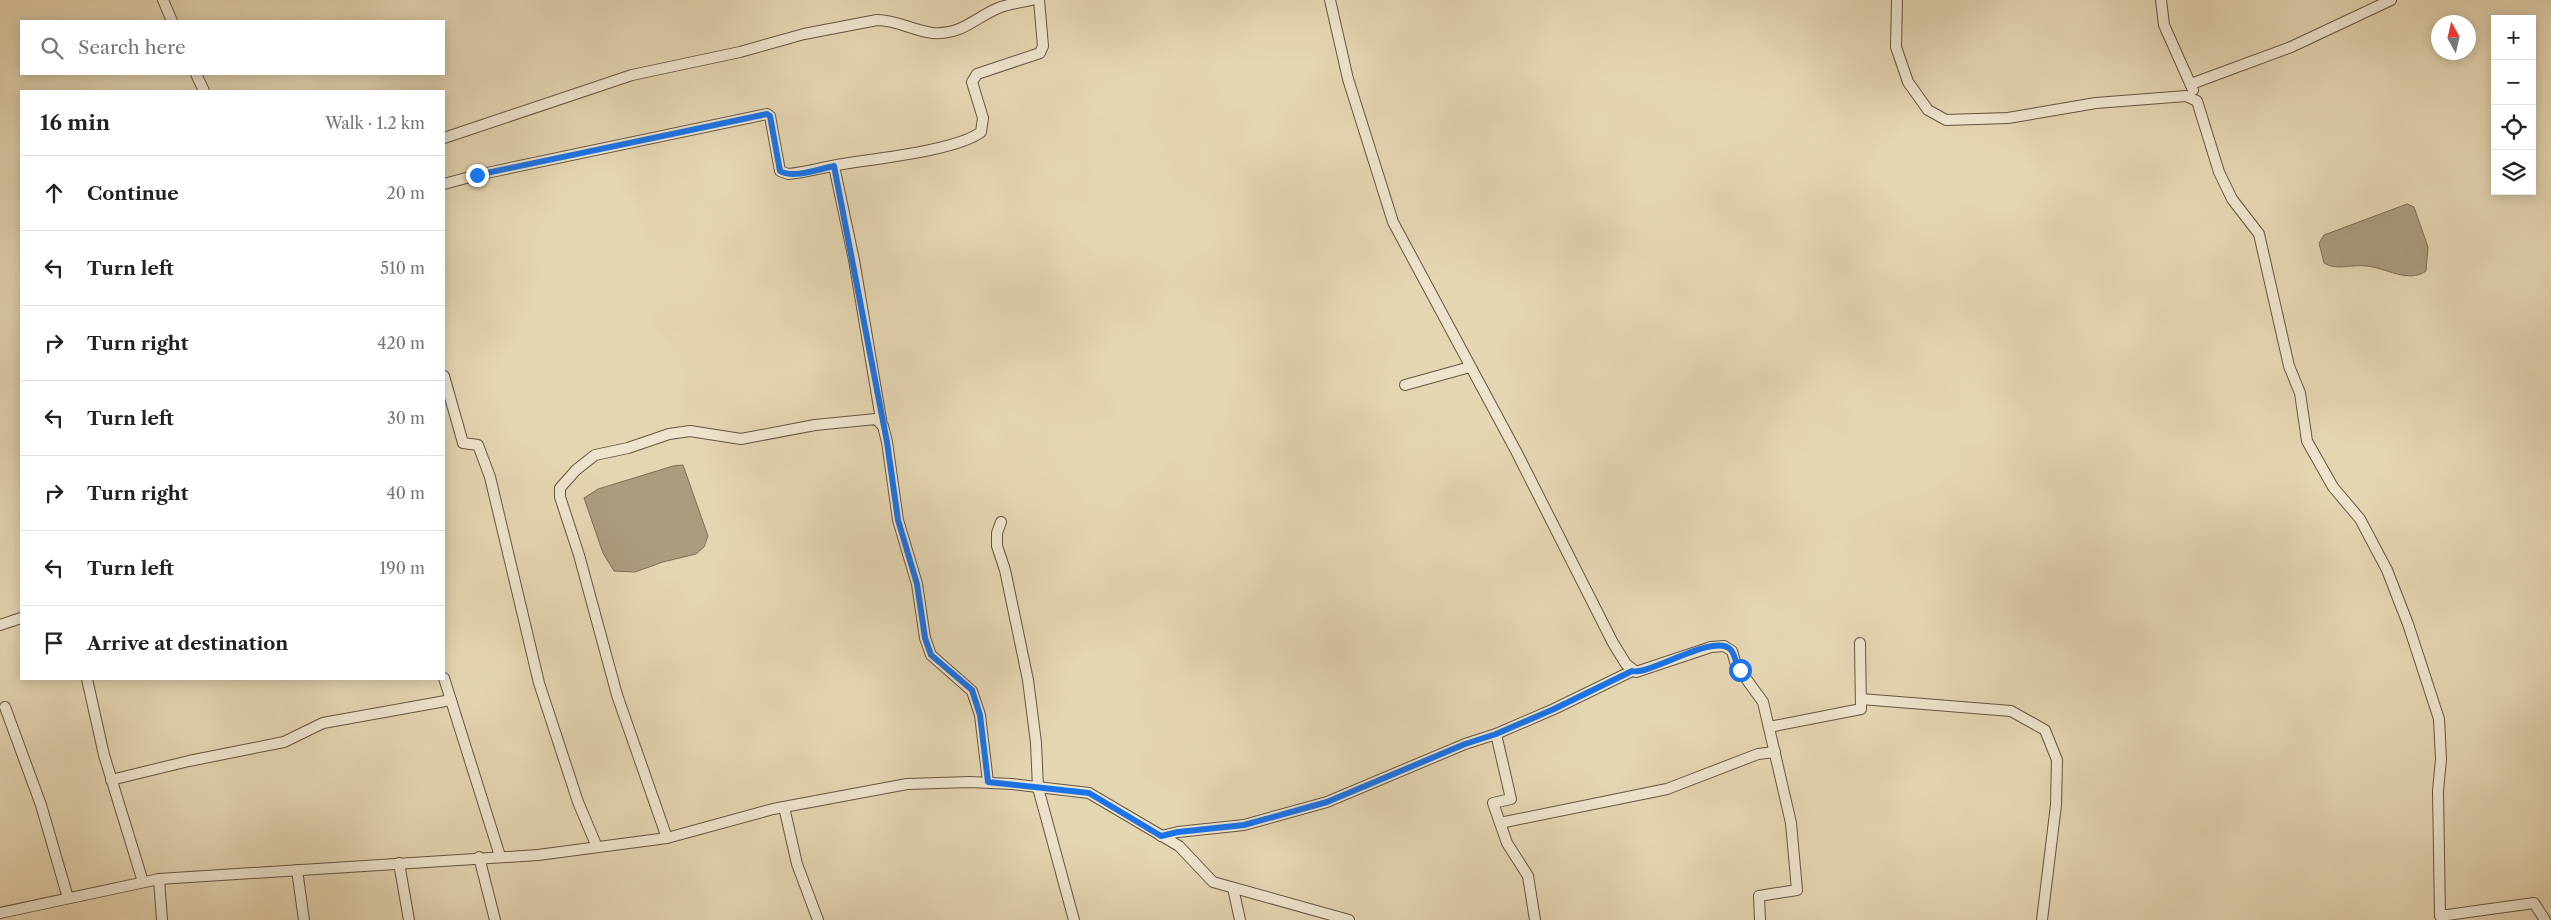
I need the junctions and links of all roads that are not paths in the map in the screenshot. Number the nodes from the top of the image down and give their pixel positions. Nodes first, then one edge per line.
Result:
1 (163, 0) edge
2 (1031, 0) edge
3 (1039, 0) edge
4 (1330, 0) edge
5 (1896, 0) edge
6 (2161, 0) edge
7 (2391, 0) edge
8 (172, 20) edge
9 (196, 75) edge
10 (2191, 84) junction
11 (204, 90) edge
12 (2194, 99) junction
13 (445, 138) edge
14 (834, 166) junction
15 (445, 184) edge
16 (1470, 366) junction
17 (445, 380) edge
18 (1405, 385) dead end
19 (883, 426) junction
20 (1001, 522) dead end
21 (20, 618) edge
22 (0, 625) edge
23 (1860, 643) dead end
24 (1632, 671) junction
25 (87, 680) edge
26 (445, 680) edge
27 (1860, 698) junction
28 (451, 700) junction
29 (5, 707) dead end
30 (1769, 727) junction
31 (1496, 734) junction
32 (1775, 752) junction
33 (111, 780) junction
34 (988, 782) junction
35 (1038, 788) junction
36 (784, 806) junction
37 (1500, 823) junction
38 (1161, 836) junction
39 (667, 838) junction
40 (598, 847) junction
41 (500, 856) junction
42 (479, 857) junction
43 (399, 863) junction
44 (297, 870) junction
45 (159, 879) junction
46 (143, 882) junction
47 (1233, 888) junction
48 (68, 898) junction
49 (0, 913) edge
50 (162, 920) edge
51 (304, 920) edge
52 (409, 920) edge
53 (495, 920) edge
54 (818, 920) edge
55 (1074, 920) edge
56 (1240, 920) edge
57 (1349, 920) edge
58 (1535, 920) edge
59 (1760, 920) edge
60 (2042, 920) edge
61 (2545, 920) edge

1 - 8 street
2 - 13 street
3 - 14 street
4 - 16 street
5 - 12 street
6 - 10 street
7 - 10 street
9 - 11 street
10 - 12 street
12 - 61 street
14 - 15 street
14 - 19 street
16 - 18 street
16 - 24 street
17 - 40 street
19 - 34 street
19 - 39 street
20 - 35 street
21 - 22 street
23 - 27 street
24 - 30 street
24 - 31 street
25 - 33 street
26 - 28 street
27 - 30 street
27 - 60 street
28 - 33 street
28 - 41 street
29 - 48 street
30 - 32 street
31 - 37 street
31 - 38 street
32 - 37 street
32 - 59 street
33 - 46 street
34 - 35 street
34 - 36 street
35 - 38 street
35 - 55 street
36 - 39 street
36 - 54 street
37 - 58 street
38 - 47 street
39 - 40 street
40 - 41 street
41 - 42 street
42 - 43 street
42 - 53 street
43 - 44 street
43 - 52 street
44 - 45 street
44 - 51 street
45 - 46 street
45 - 50 street
46 - 48 street
47 - 56 street
47 - 57 street
48 - 49 street

